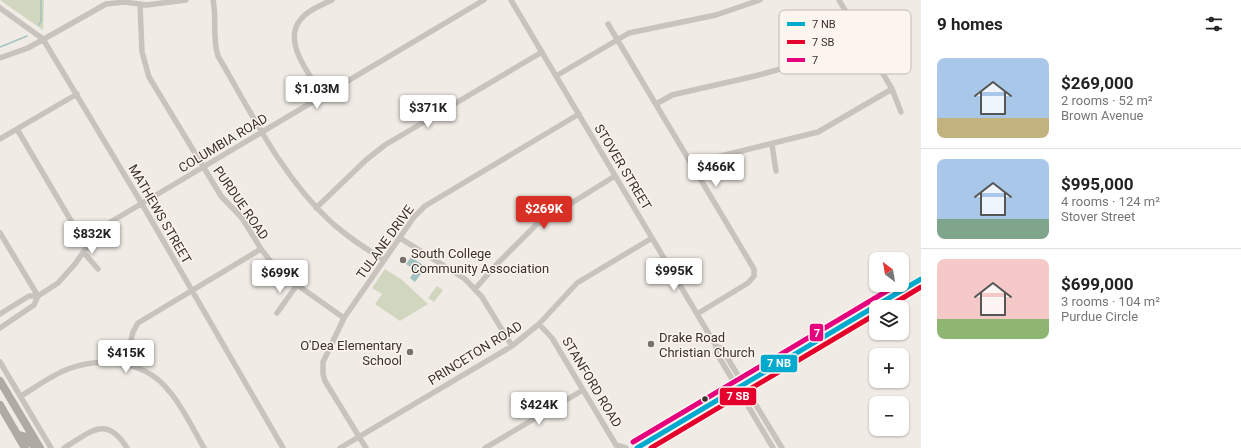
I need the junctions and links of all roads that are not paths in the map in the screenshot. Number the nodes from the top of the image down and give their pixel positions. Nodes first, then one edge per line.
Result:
1 (186, 0) edge
2 (212, 0) edge
3 (484, 0) edge
4 (511, 0) edge
5 (760, 0) edge
6 (839, 0) edge
7 (329, 1) edge
8 (140, 4) junction
9 (0, 8) edge
10 (845, 10) edge
11 (608, 24) dead end
12 (43, 39) junction
13 (617, 39) junction
14 (542, 52) junction
15 (0, 58) edge
16 (779, 69) edge
17 (883, 74) edge
18 (556, 76) junction
19 (892, 89) junction
20 (77, 94) junction
21 (323, 96) junction
22 (656, 104) junction
23 (902, 112) dead end
24 (578, 114) junction
25 (17, 129) junction
26 (263, 132) junction
27 (0, 139) edge
28 (772, 145) junction
29 (203, 167) junction
30 (694, 168) junction
31 (776, 172) dead end
32 (615, 176) junction
33 (142, 204) junction
34 (316, 208) junction
35 (0, 233) edge
36 (400, 238) junction
37 (652, 238) junction
38 (261, 249) junction
39 (85, 250) junction
40 (384, 260) junction
41 (98, 269) dead end
42 (921, 279) edge
43 (297, 285) junction
44 (475, 289) junction
45 (192, 290) junction
46 (38, 296) junction
47 (277, 313) dead end
48 (0, 314) edge
49 (697, 314) junction
50 (344, 318) junction
51 (539, 324) junction
52 (0, 328) edge
53 (512, 346) junction
54 (0, 362) edge
55 (125, 364) junction
56 (0, 381) edge
57 (740, 386) junction
58 (583, 390) junction
59 (21, 396) junction
60 (0, 405) edge
61 (18, 435) junction
62 (359, 437) junction
63 (39, 447) edge
64 (25, 448) edge
65 (51, 448) edge
66 (64, 448) edge
67 (127, 448) edge
68 (204, 448) edge
69 (283, 448) edge
70 (340, 448) edge
71 (366, 448) edge
72 (485, 448) edge
73 (626, 448) edge
74 (637, 448) edge
75 (773, 448) edge
76 (782, 448) edge

1 - 8 street
2 - 26 street
3 - 21 street, COLUMBIA ROAD
4 - 14 street, STOVER STREET
5 - 13 street
6 - 10 street
7 - 21 street
8 - 12 street
8 - 29 street, PURDUE ROAD
9 - 12 street, MATHEWS STREET
11 - 13 street
12 - 15 street
12 - 20 street, MATHEWS STREET
13 - 18 street
13 - 22 street
14 - 18 street, STOVER STREET
14 - 34 street
16 - 22 street
17 - 19 street
18 - 24 street, STOVER STREET
19 - 23 street
19 - 28 street
20 - 25 street
20 - 33 street, MATHEWS STREET
21 - 26 street, COLUMBIA ROAD
22 - 30 street
24 - 32 street, STOVER STREET
24 - 36 street, TULANE DRIVE
25 - 27 street
25 - 39 street
26 - 29 street, COLUMBIA ROAD
26 - 34 street
28 - 30 street
28 - 31 street
29 - 33 street, COLUMBIA ROAD
29 - 38 street, PURDUE ROAD
30 - 49 street
32 - 37 street, STOVER STREET
32 - 44 street
33 - 39 street, COLUMBIA ROAD
33 - 45 street, MATHEWS STREET
34 - 40 street
35 - 46 street
36 - 40 street, TULANE DRIVE
36 - 44 street
37 - 49 street, STOVER STREET
37 - 51 street, PRINCETON ROAD
38 - 43 street, PURDUE ROAD
38 - 45 street
39 - 41 street
39 - 46 street, COLUMBIA ROAD
40 - 50 street, TULANE DRIVE
42 - 57 main road
43 - 47 street
43 - 50 street, PURDUE ROAD
44 - 53 street
45 - 55 street
45 - 69 street, MATHEWS STREET
46 - 48 street, COLUMBIA ROAD
46 - 52 street, COLUMBIA ROAD
49 - 57 street, STOVER STREET
50 - 62 street, TULANE DRIVE
51 - 53 street, PRINCETON ROAD
51 - 58 street, STANFORD ROAD
53 - 62 street, PRINCETON ROAD
54 - 59 street
55 - 59 street
55 - 68 street
56 - 63 highway
57 - 74 main road
57 - 75 street, STOVER STREET
57 - 76 street, STOVER STREET
58 - 72 street
58 - 73 street, STANFORD ROAD
59 - 65 street
60 - 61 highway
61 - 63 highway
61 - 64 highway
62 - 70 street, PRINCETON ROAD
62 - 71 street, TULANE DRIVE
66 - 67 street

